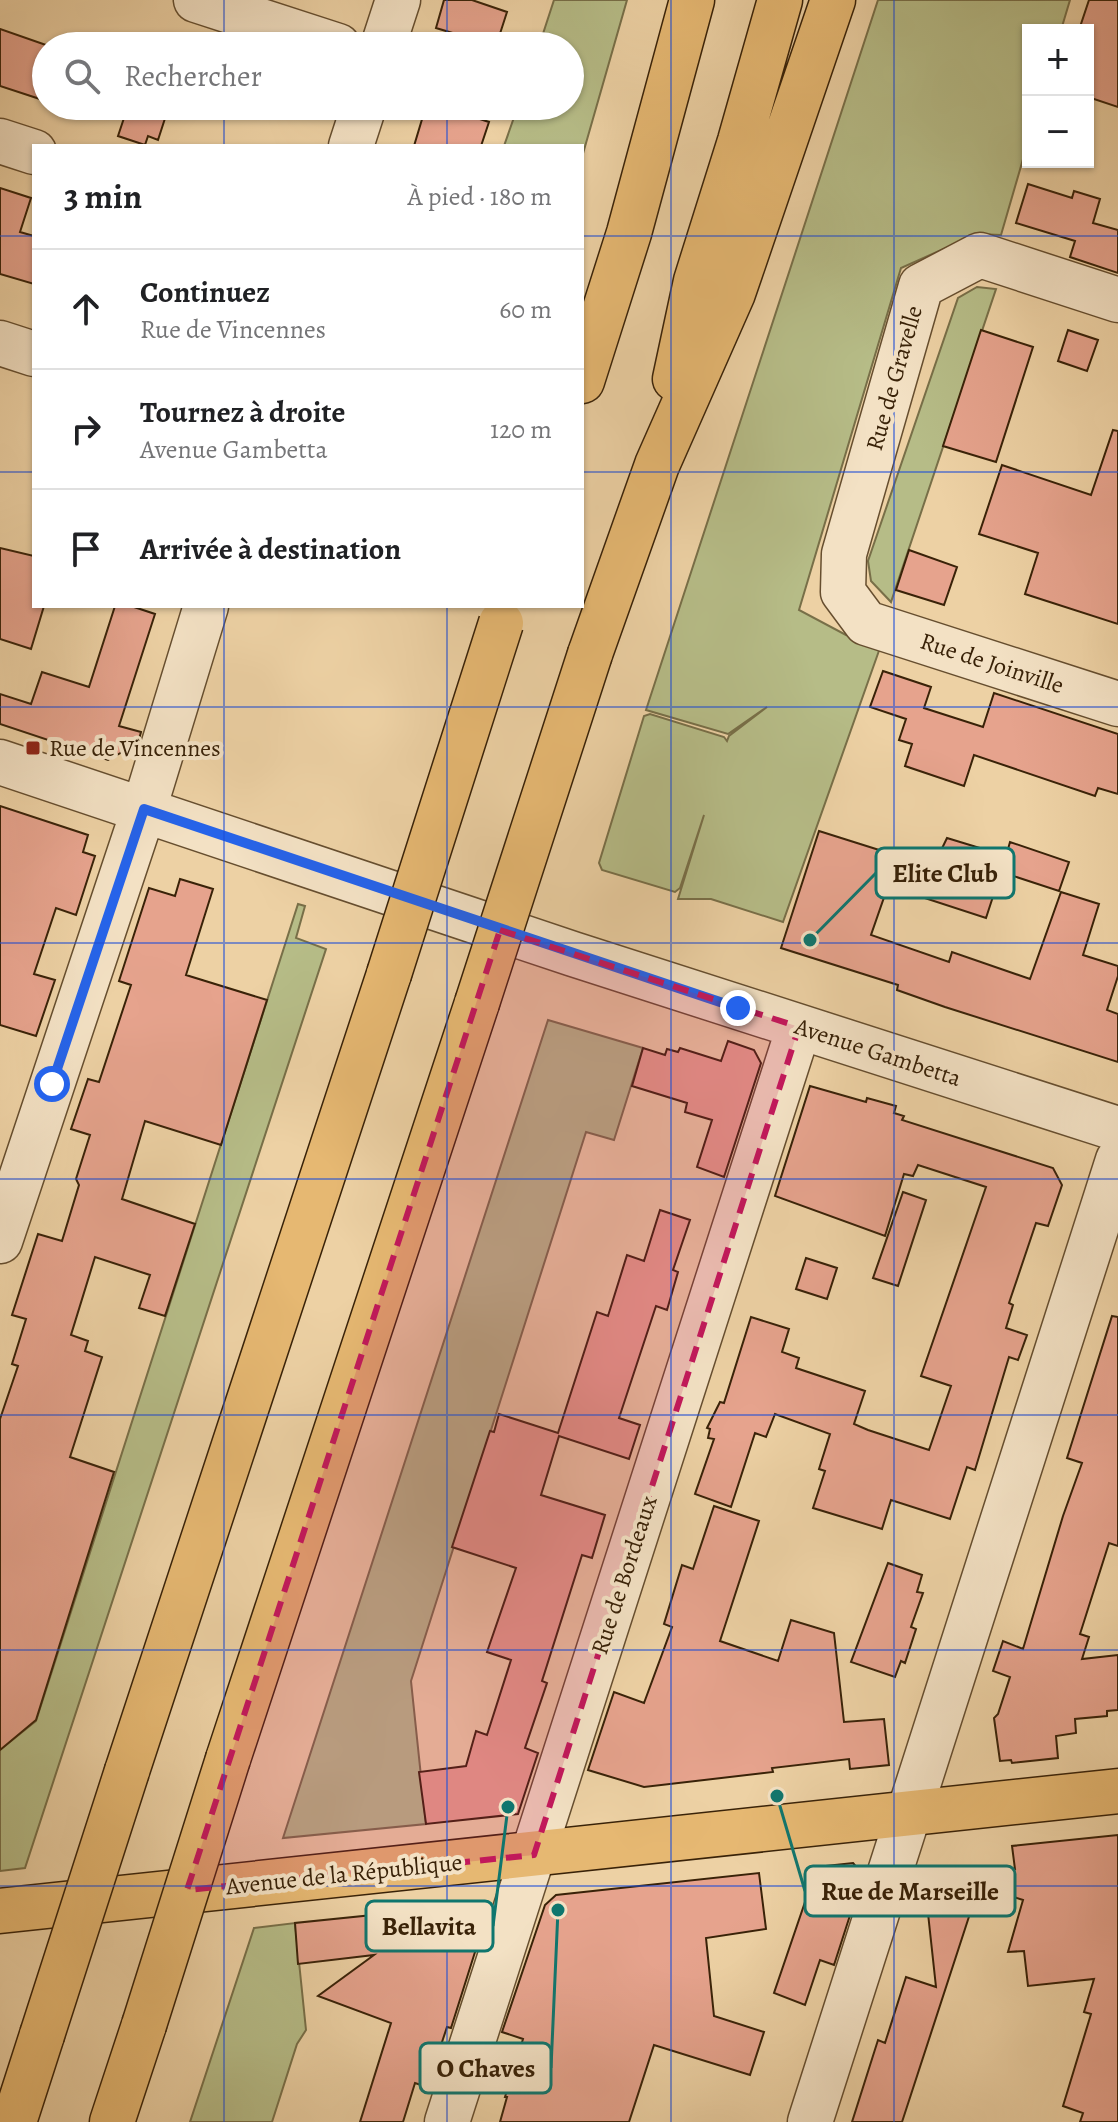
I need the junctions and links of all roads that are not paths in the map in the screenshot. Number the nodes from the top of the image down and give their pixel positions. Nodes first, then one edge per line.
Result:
1 (196, 0) edge
2 (398, 0) edge
3 (692, 0) edge
4 (780, 0) edge
5 (833, 0) edge
6 (295, 32) edge
7 (388, 32) edge
8 (359, 120) edge
9 (0, 141) edge
10 (352, 144) edge
11 (32, 151) edge
12 (1118, 300) edge
13 (0, 343) edge
14 (32, 353) edge
15 (584, 375) edge
16 (657, 465) junction
17 (205, 608) edge
18 (504, 614) edge
19 (866, 623) joint
20 (1118, 704) edge
21 (0, 762) edge
22 (144, 809) junction
23 (799, 1027) junction
24 (1118, 1129) edge
25 (1118, 1160) edge
26 (0, 1241) edge
27 (1118, 1791) edge
28 (909, 1813) junction
29 (534, 1855) junction
30 (0, 1911) edge
31 (14, 2122) edge
32 (112, 2122) edge
33 (447, 2122) edge
34 (810, 2122) edge

1 - 6 street
2 - 7 street
3 - 15 main road
4 - 16 main road
5 - 16 main road
8 - 10 street
9 - 11 street
12 - 19 street, Rue de Gravelle
13 - 14 street
16 - 32 main road, bridge
17 - 22 street
18 - 31 main road, bridge
19 - 20 street, Rue de Joinville
21 - 22 street, Avenue Gambetta
22 - 23 street, Avenue Gambetta
22 - 26 street
23 - 24 street, Avenue Gambetta
23 - 29 street, Rue de Bordeaux
25 - 28 street
27 - 28 main road, Avenue de la République
28 - 29 main road, Avenue de la République
28 - 34 street
29 - 30 main road, Avenue de la République
29 - 33 street, Rue de Bordeaux

